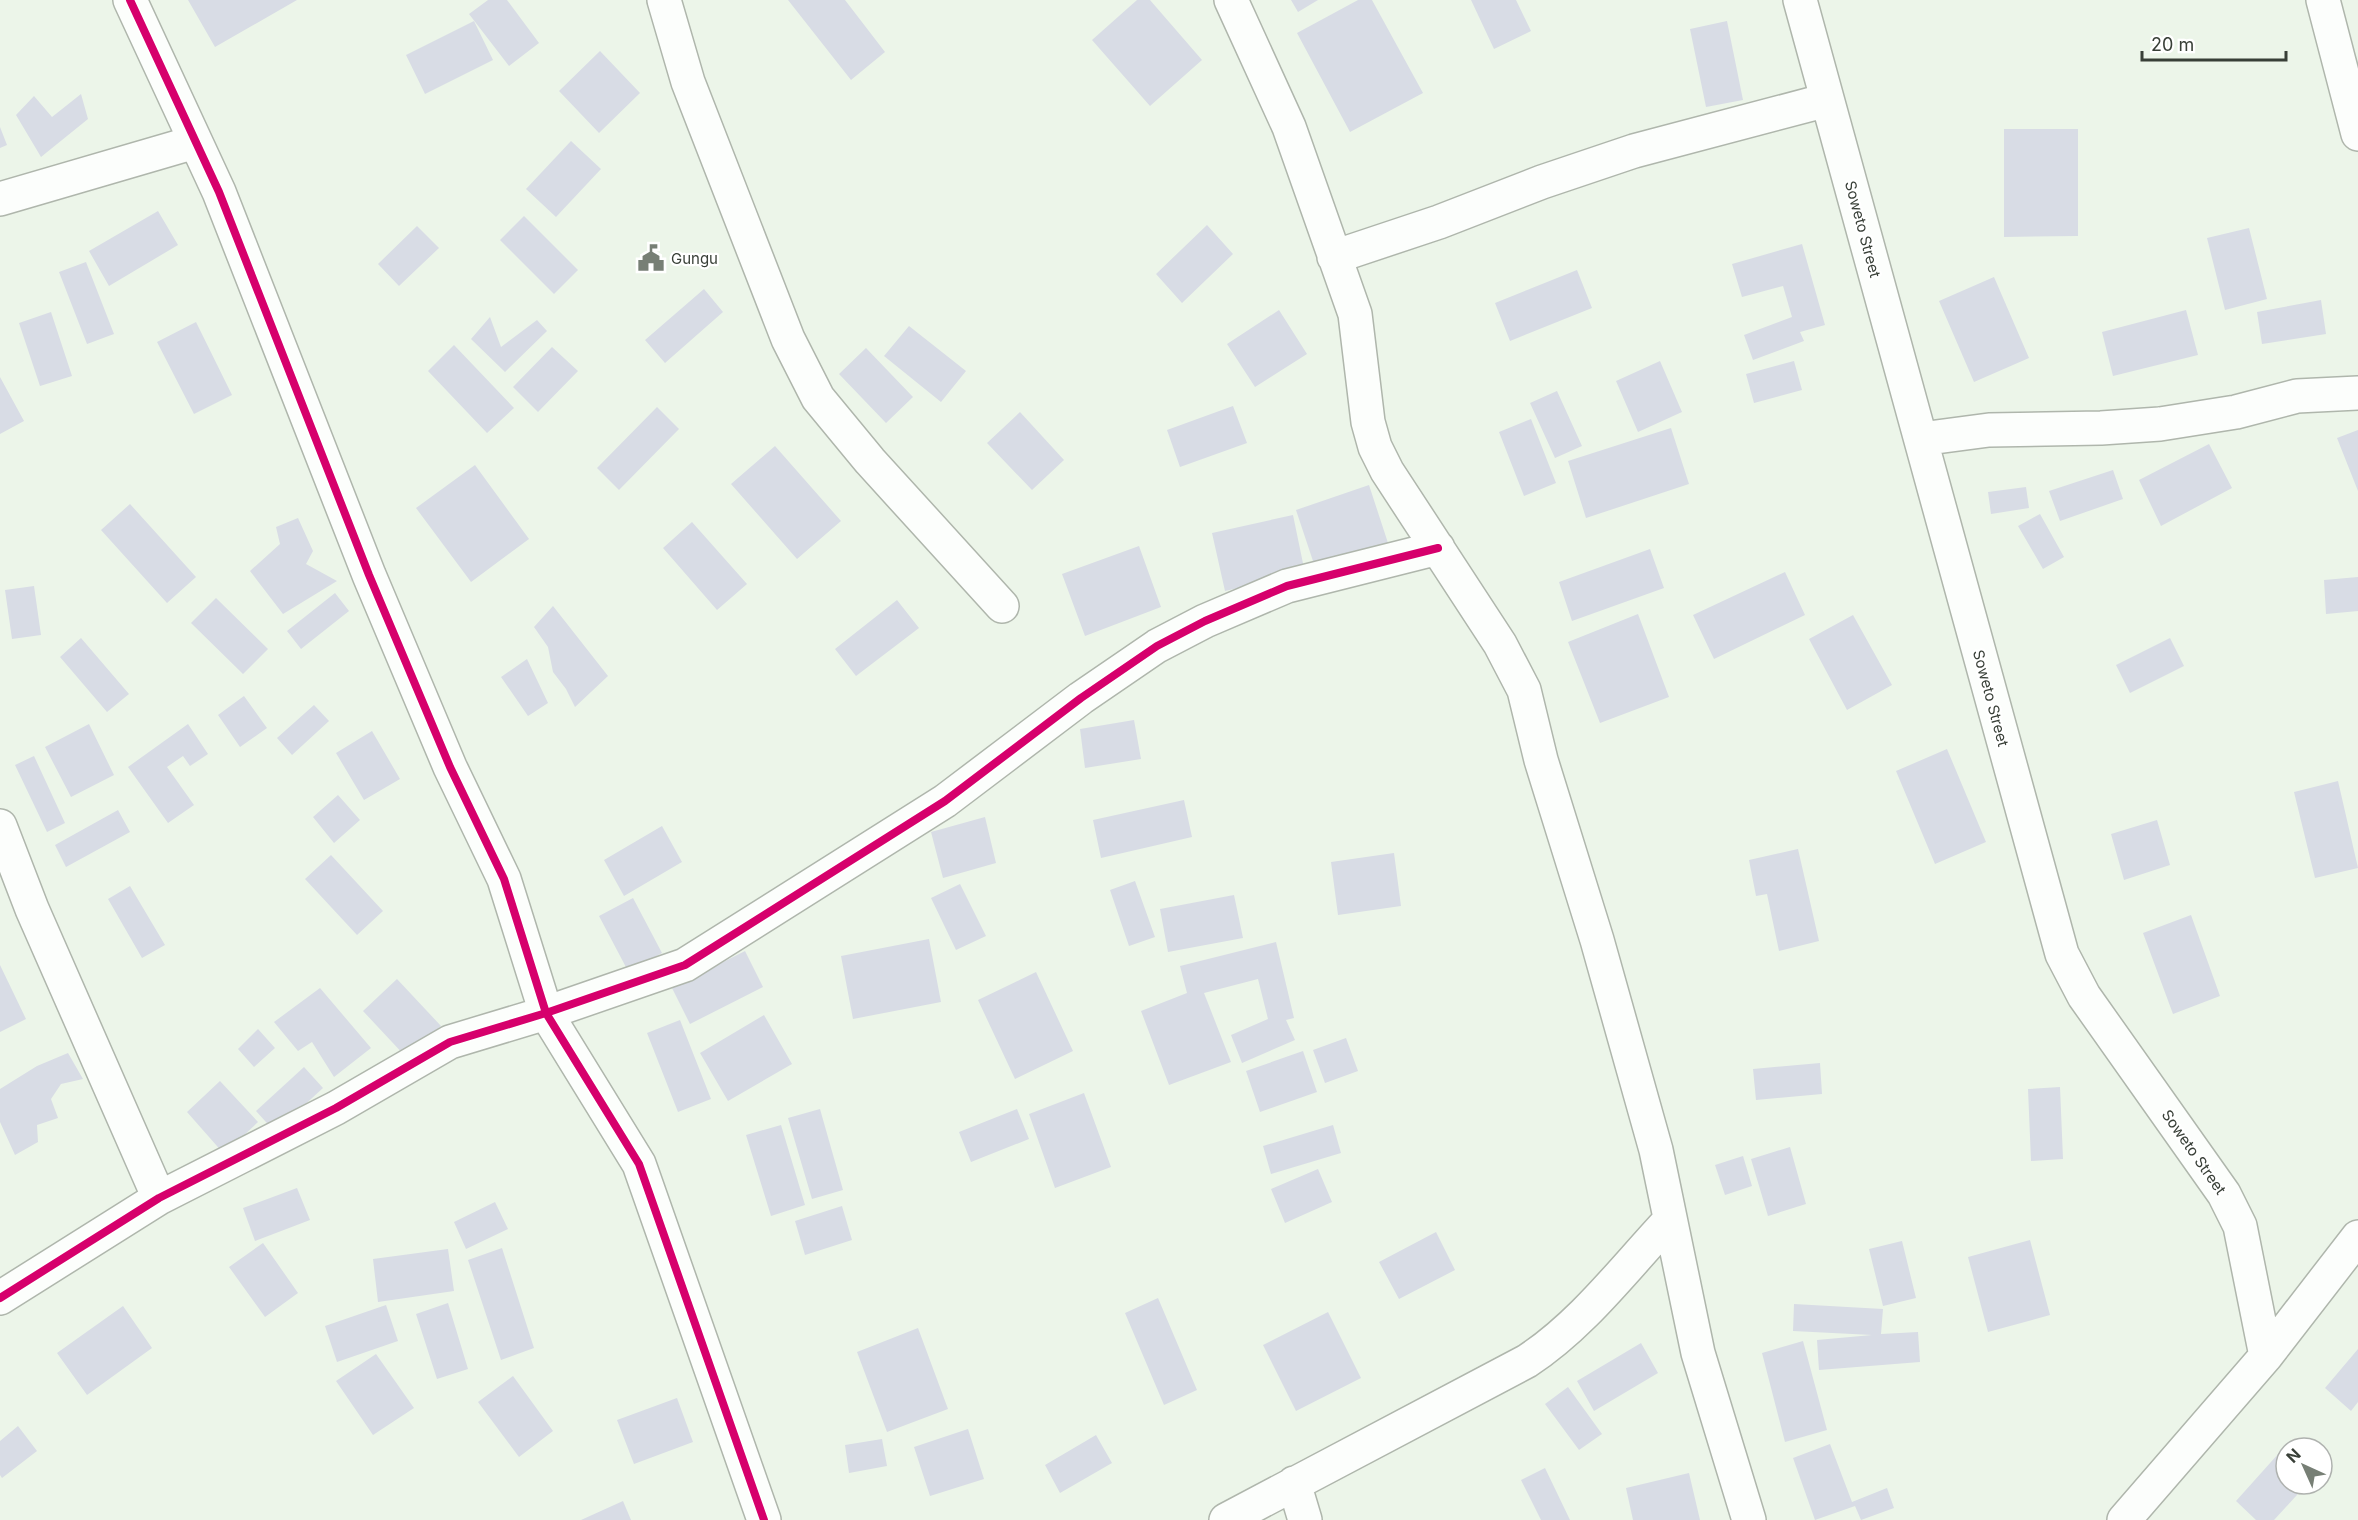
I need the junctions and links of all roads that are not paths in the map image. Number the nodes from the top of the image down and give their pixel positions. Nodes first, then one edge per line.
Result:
1 (130, 0) edge
2 (664, 0) edge
3 (1231, 0) edge
4 (1800, 0) edge
5 (2323, 0) edge
6 (1827, 100) junction
7 (2358, 134) edge
8 (195, 142) junction
9 (0, 199) edge
10 (1334, 257) junction
11 (2358, 393) edge
12 (1921, 439) junction
13 (1438, 548) junction
14 (1002, 606) dead end
15 (0, 826) edge
16 (546, 1013) junction
17 (159, 1198) junction
18 (1669, 1221) junction
19 (2358, 1237) edge
20 (0, 1298) edge
21 (2266, 1356) junction
22 (1294, 1483) junction
23 (764, 1520) edge
24 (1226, 1520) edge
25 (1305, 1520) edge
26 (1749, 1520) edge
27 (2124, 1520) edge

1 - 8 street
2 - 14 street
3 - 10 street
4 - 6 street, Soweto Street
5 - 7 street
6 - 10 street
6 - 12 street, Soweto Street
8 - 9 street
8 - 16 street
10 - 13 street
11 - 12 street
12 - 21 street, Soweto Street
13 - 16 street
13 - 18 street
15 - 17 street
16 - 17 street
16 - 23 street
17 - 20 street
18 - 22 street
18 - 26 street
19 - 21 street
21 - 27 street
22 - 24 street
22 - 25 street

